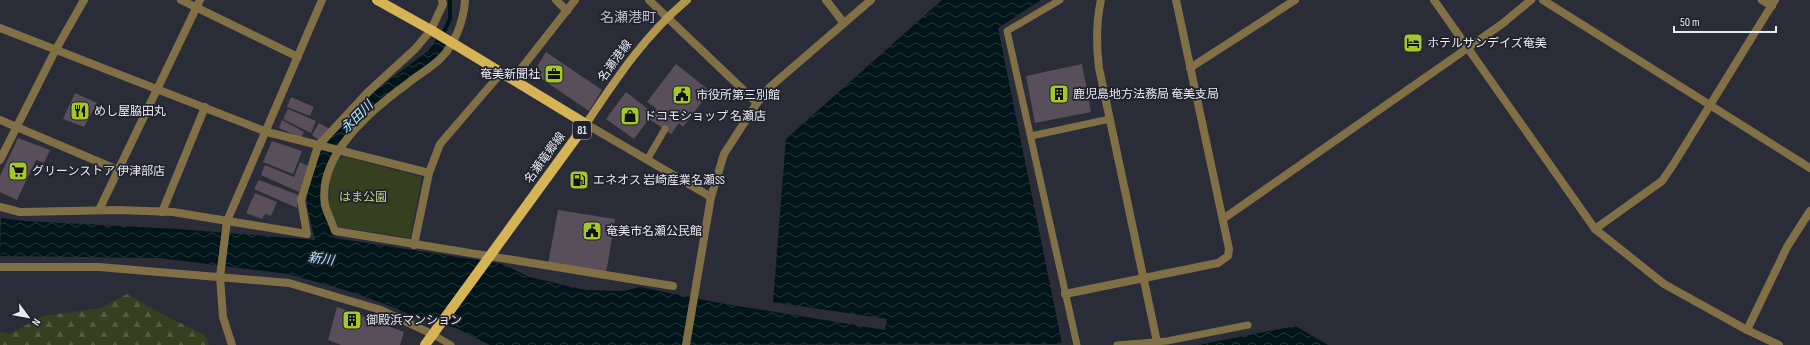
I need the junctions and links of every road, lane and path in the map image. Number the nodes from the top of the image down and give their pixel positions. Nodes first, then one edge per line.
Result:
1 (84, 0) edge
2 (181, 0) edge
3 (322, 0) edge
4 (377, 0) edge
5 (442, 0) edge
6 (465, 0) edge
7 (556, 0) edge
8 (575, 0) edge
9 (649, 0) edge
10 (687, 0) edge
11 (826, 0) edge
12 (871, 0) edge
13 (1060, 0) edge
14 (1101, 0) edge
15 (1176, 0) edge
16 (1295, 0) edge
17 (1434, 0) edge
18 (1531, 0) edge
19 (1543, 0) edge
20 (1762, 0) edge
21 (1774, 3) edge
22 (198, 4) edge
23 (567, 11) junction
24 (667, 16) junction
25 (844, 22) junction
26 (0, 28) edge
27 (431, 30) junction
28 (453, 43) junction
29 (1468, 48) junction
30 (55, 51) junction
31 (298, 57) junction
32 (1190, 68) junction
33 (502, 72) junction
34 (513, 79) junction
35 (157, 89) junction
36 (757, 103) junction
37 (1710, 105) junction
38 (205, 107) junction
39 (1110, 119) junction
40 (0, 120) edge
41 (586, 124) junction
42 (17, 127) junction
43 (665, 129) dead end
44 (267, 132) junction
45 (1030, 136) junction
46 (318, 146) junction
47 (338, 149) junction
48 (0, 160) edge
49 (647, 160) junction
50 (1810, 168) edge
51 (118, 170) junction
52 (429, 173) junction
53 (711, 197) junction
54 (0, 206) edge
55 (99, 210) junction
56 (1810, 211) edge
57 (162, 212) junction
58 (1223, 219) junction
59 (227, 221) junction
60 (1595, 229) junction
61 (414, 245) junction
62 (488, 259) junction
63 (0, 267) edge
64 (220, 277) junction
65 (1145, 278) junction
66 (673, 286) dead end
67 (1066, 294) junction
68 (1248, 325) dead end
69 (1747, 330) junction
70 (434, 333) junction
71 (1157, 342) junction
72 (232, 345) edge
73 (425, 345) edge
74 (451, 345) edge
75 (686, 345) edge
76 (1077, 345) edge
77 (1117, 345) edge
78 (1779, 345) edge

1 - 30 street
2 - 22 street
3 - 31 street
4 - 27 main road, 81
5 - 27 street
6 - 28 street
7 - 23 street
8 - 23 street
9 - 24 street
10 - 24 main road, 名瀬港線
11 - 25 street
12 - 25 street
13 - 45 lane
14 - 39 street
15 - 32 street
16 - 32 street
17 - 29 street
18 - 29 street
19 - 37 street
20 - 21 street
21 - 37 street
22 - 31 street
22 - 35 street
23 - 34 street
24 - 36 street
24 - 41 main road, 名瀬港線
25 - 36 street
26 - 30 street
27 - 28 main road, 81
27 - 46 street
28 - 33 main road, 81
28 - 47 street
29 - 58 street
29 - 60 street
30 - 35 street
30 - 42 street
31 - 44 street
32 - 58 street
33 - 34 main road, 81
33 - 52 street
34 - 41 main road, 81
35 - 38 street
35 - 51 street
36 - 53 street
37 - 50 street
37 - 60 street
38 - 44 street
38 - 57 street
39 - 45 lane
39 - 65 street
40 - 42 street
41 - 49 street
41 - 62 main road, 名瀬竜郷線 / 81
42 - 48 street
42 - 51 street
43 - 49 lane
44 - 46 street
44 - 59 street
45 - 67 lane
46 - 47 street
46 - 59 street
47 - 52 street
47 - 61 street
49 - 53 street
51 - 55 street
52 - 61 street
53 - 75 street
54 - 55 street
55 - 57 street
56 - 69 street
57 - 59 street
58 - 65 street
59 - 64 street
60 - 69 street
61 - 62 street
62 - 66 street
62 - 70 main road, 名瀬竜郷線 / 81
63 - 64 street
64 - 70 street
64 - 72 street
65 - 67 street
65 - 71 street
67 - 76 lane
68 - 71 lane
69 - 78 street
70 - 73 main road, 名瀬竜郷線 / 81
70 - 74 lane
71 - 77 lane

